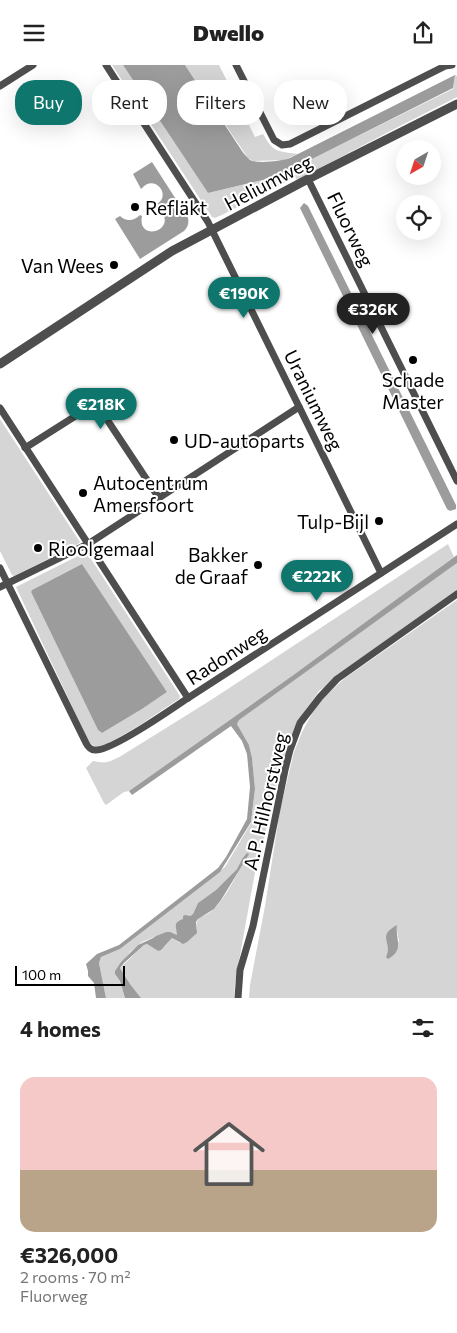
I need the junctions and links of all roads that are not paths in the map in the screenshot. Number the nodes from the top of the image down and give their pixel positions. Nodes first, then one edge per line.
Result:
1 (33, 65) edge
2 (106, 65) edge
3 (236, 65) edge
4 (455, 65) edge
5 (0, 86) edge
6 (457, 104) edge
7 (308, 179) junction
8 (212, 230) junction
9 (0, 365) edge
10 (300, 407) junction
11 (0, 408) edge
12 (25, 448) junction
13 (457, 481) edge
14 (159, 498) junction
15 (457, 524) edge
16 (88, 544) junction
17 (0, 568) edge
18 (381, 573) junction
19 (7, 583) junction
20 (0, 587) edge
21 (457, 594) edge
22 (188, 698) junction
23 (238, 998) edge

1 - 5 street
2 - 8 street, Uraniumweg
3 - 4 street
6 - 7 street, Heliumweg
7 - 8 street, Heliumweg
7 - 13 street, Fluorweg
8 - 9 street, Heliumweg
8 - 10 street, Uraniumweg
10 - 14 street
10 - 18 street, Uraniumweg
11 - 12 street
12 - 14 street
12 - 16 street
14 - 16 street
15 - 18 street, Radonweg
16 - 19 street
16 - 22 street
17 - 19 street
18 - 22 street, Radonweg
19 - 20 street
19 - 22 street, Radonweg
21 - 23 street, A.P. Hilhorstweg

